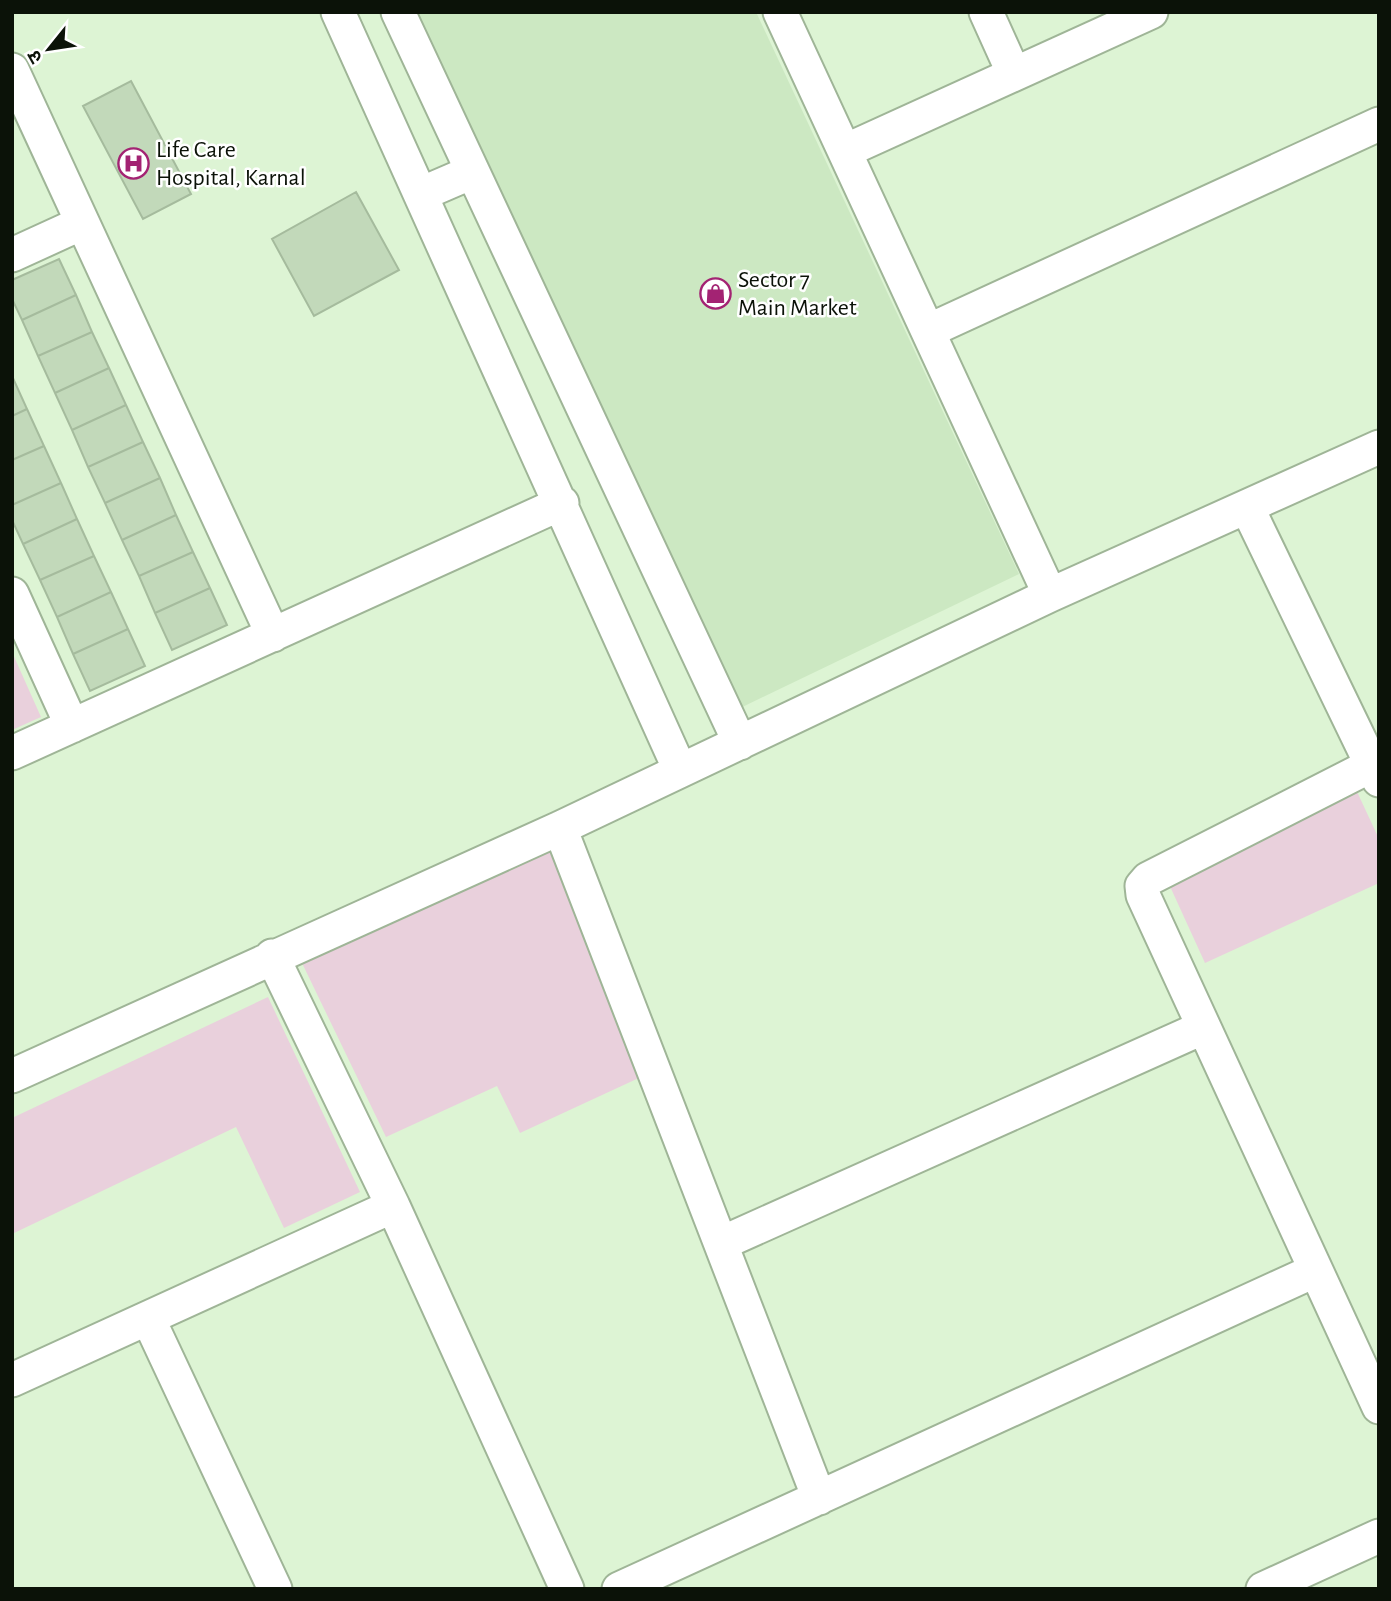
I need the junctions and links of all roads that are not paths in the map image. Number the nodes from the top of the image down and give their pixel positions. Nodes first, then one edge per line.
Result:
1 (338, 12) edge
2 (398, 12) edge
3 (780, 12) edge
4 (986, 12) edge
5 (1151, 12) edge
6 (12, 70) edge
7 (1014, 74) junction
8 (1379, 124) edge
9 (845, 151) junction
10 (472, 172) junction
11 (421, 194) junction
12 (82, 223) junction
13 (12, 255) edge
14 (929, 331) junction
15 (1379, 447) edge
16 (562, 503) junction
17 (1247, 507) junction
18 (12, 594) edge
19 (1050, 595) junction
20 (272, 635) junction
21 (72, 726) junction
22 (740, 743) junction
23 (12, 754) edge
24 (680, 770) junction
25 (1375, 772) edge
26 (560, 828) junction
27 (272, 956) junction
28 (1202, 1028) junction
29 (12, 1076) edge
30 (393, 1206) junction
31 (722, 1243) junction
32 (1314, 1271) junction
33 (148, 1318) junction
34 (12, 1380) edge
35 (1379, 1407) edge
36 (819, 1497) junction
37 (1379, 1536) edge
38 (275, 1589) edge
39 (566, 1589) edge
40 (619, 1589) edge
41 (1263, 1589) edge

1 - 11 street
2 - 10 street
3 - 9 street
4 - 7 street
5 - 7 street
6 - 12 street
7 - 9 street
8 - 14 street
9 - 14 street
10 - 11 street
10 - 22 street
11 - 16 street
12 - 13 street
12 - 20 street
14 - 19 street
15 - 17 street
16 - 20 street
16 - 24 street
17 - 19 street
17 - 25 street
18 - 21 street
19 - 22 street
20 - 21 street
21 - 23 street
22 - 24 street
24 - 26 street
25 - 28 street
26 - 27 street
26 - 31 street
27 - 29 street
27 - 30 street
28 - 31 street
28 - 32 street
30 - 33 street
30 - 39 street
31 - 36 street
32 - 35 street
32 - 36 street
33 - 34 street
33 - 38 street
36 - 40 street
37 - 41 street

